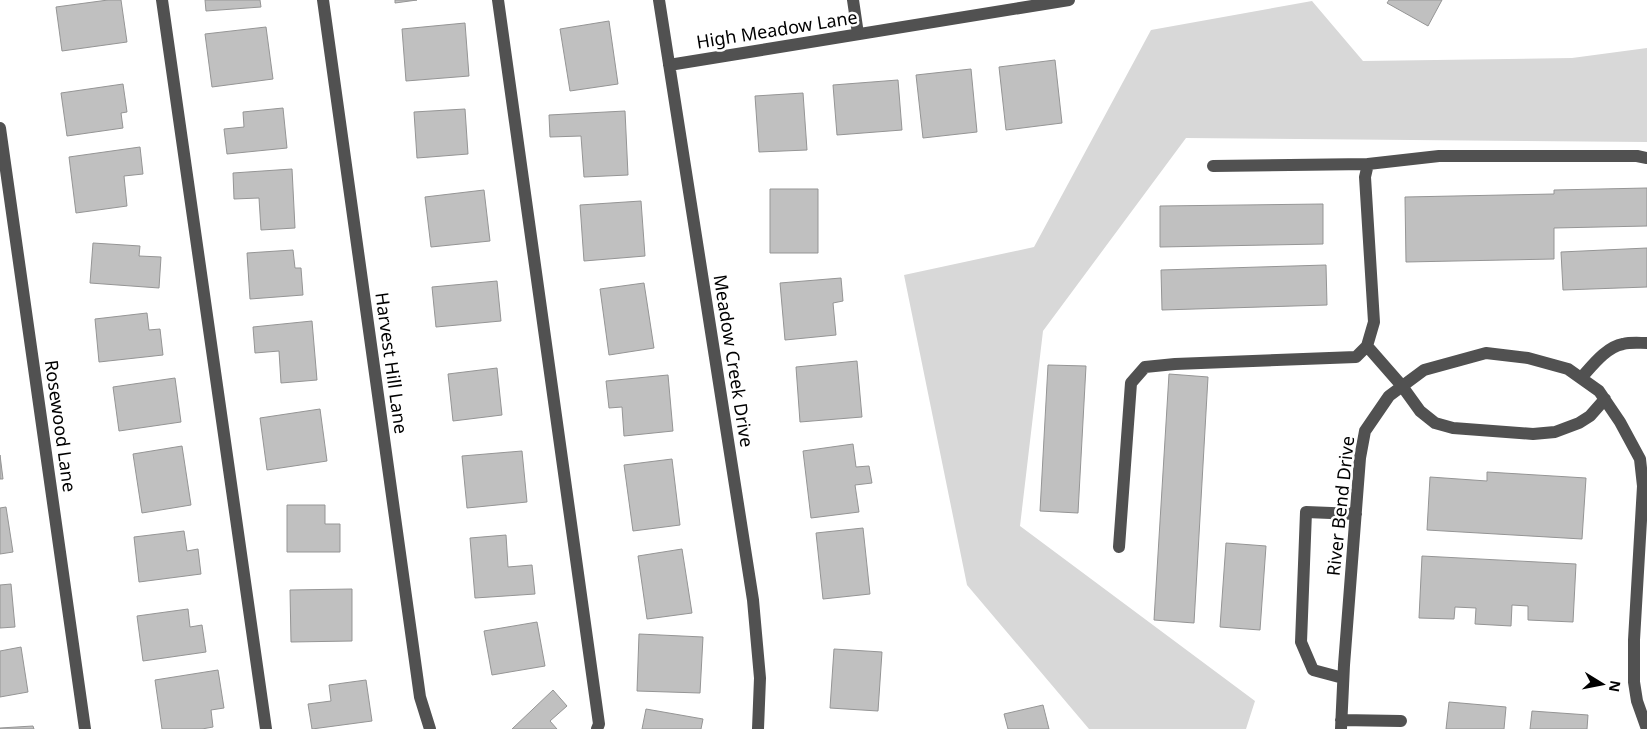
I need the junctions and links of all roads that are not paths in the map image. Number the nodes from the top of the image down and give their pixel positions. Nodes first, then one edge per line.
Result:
1 (162, 0) edge
2 (323, 0) edge
3 (498, 0) edge
4 (659, 0) edge
5 (853, 0) edge
6 (1069, 0) edge
7 (1026, 3) edge
8 (858, 34) junction
9 (669, 65) junction
10 (0, 128) edge
11 (1647, 158) edge
12 (1368, 164) junction
13 (1213, 166) dead end
14 (1647, 343) edge
15 (1367, 346) junction
16 (1581, 378) junction
17 (1402, 386) junction
18 (1605, 399) junction
19 (1356, 514) junction
20 (1119, 547) dead end
21 (1343, 678) junction
22 (1401, 721) dead end
23 (1341, 724) edge
24 (85, 729) edge
25 (266, 729) edge
26 (430, 729) edge
27 (597, 729) edge
28 (758, 729) edge
29 (1647, 729) edge

1 - 25 street
2 - 26 street, Harvest Hill Lane
3 - 27 street
4 - 9 street, Meadow Creek Drive
5 - 8 street
6 - 7 street, High Meadow Lane
7 - 8 street, High Meadow Lane
8 - 9 street, High Meadow Lane
9 - 28 street, Meadow Creek Drive
10 - 24 street, Rosewood Lane
11 - 12 street
12 - 13 street
12 - 15 street
14 - 16 street
15 - 17 street
15 - 20 street
16 - 17 street, River Bend Drive
16 - 18 street, River Bend Drive
17 - 18 street
17 - 19 street, River Bend Drive
18 - 29 street, River Bend Drive
19 - 21 street, River Bend Drive
19 - 21 street
21 - 23 street, River Bend Drive
22 - 23 street

